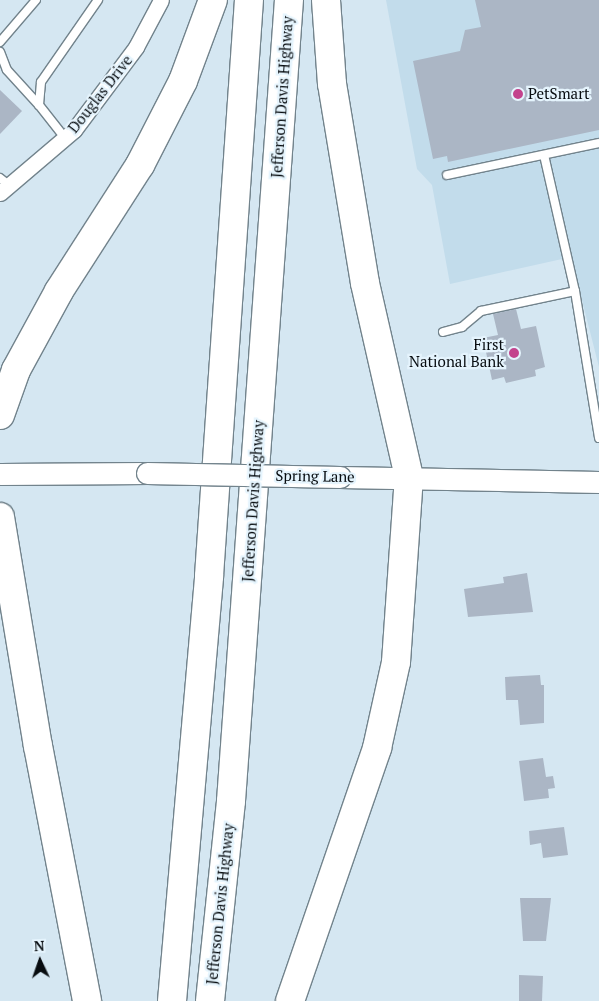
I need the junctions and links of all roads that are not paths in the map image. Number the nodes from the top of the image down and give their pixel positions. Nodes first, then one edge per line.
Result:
1 (36, 0) edge
2 (98, 0) edge
3 (161, 0) edge
4 (213, 0) edge
5 (250, 0) edge
6 (289, 0) edge
7 (326, 0) edge
8 (0, 42) edge
9 (0, 52) edge
10 (39, 105) junction
11 (65, 138) junction
12 (599, 143) edge
13 (544, 155) junction
14 (447, 175) dead end
15 (3, 186) edge
16 (575, 291) junction
17 (443, 332) dead end
18 (0, 415) edge
19 (599, 438) edge
20 (0, 474) edge
21 (409, 477) junction
22 (599, 482) edge
23 (0, 517) edge
24 (87, 1001) edge
25 (172, 1001) edge
26 (210, 1001) edge
27 (290, 1001) edge

1 - 8 lane
2 - 10 lane
3 - 11 street, Douglas Drive
4 - 18 highway
5 - 25 highway
6 - 26 highway, Jefferson Davis Highway
7 - 21 highway
9 - 10 lane
10 - 11 lane
11 - 15 street, Douglas Drive
12 - 13 lane
13 - 14 lane
13 - 16 lane
16 - 17 lane
16 - 19 lane
20 - 21 street, Spring Lane, bridge
21 - 22 street, Spring Lane
21 - 27 highway
23 - 24 highway

